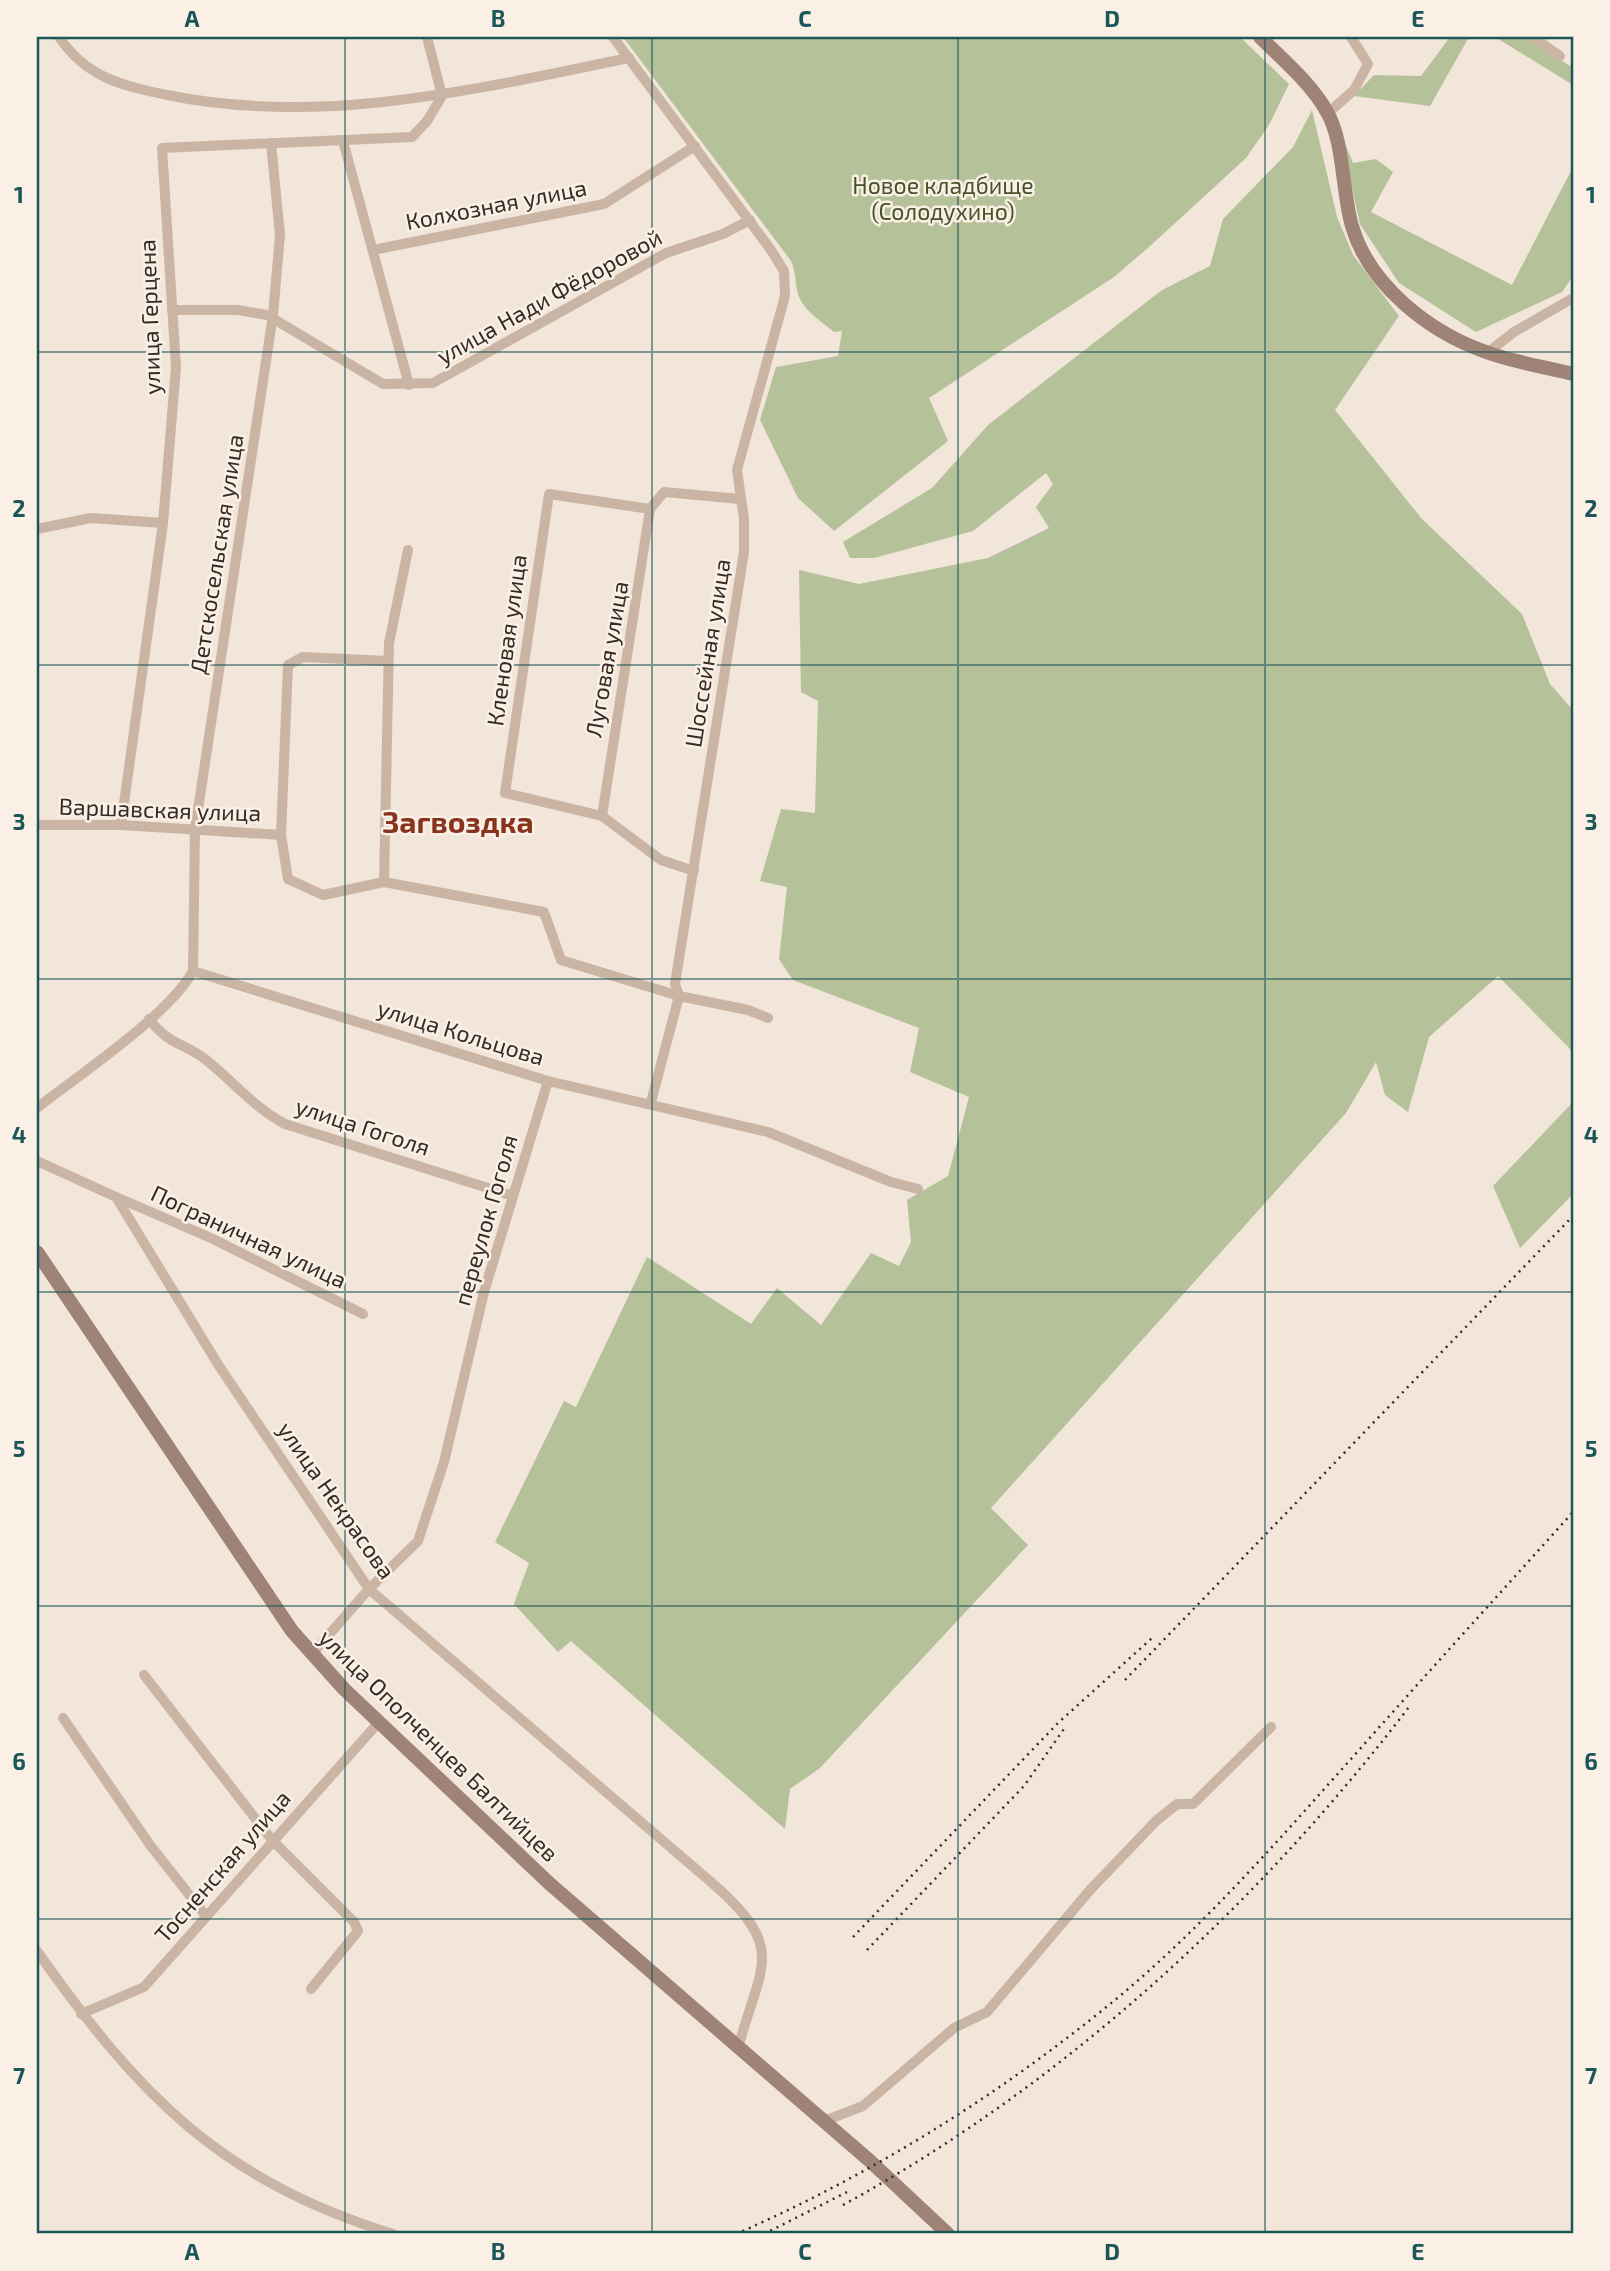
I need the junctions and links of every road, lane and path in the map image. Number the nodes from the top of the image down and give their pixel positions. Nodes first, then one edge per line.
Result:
1 (59, 37) edge
2 (427, 37) edge
3 (613, 37) edge
4 (1260, 37) edge
5 (1351, 37) edge
6 (1533, 37) edge
7 (1560, 56) dead end
8 (629, 58) junction
9 (442, 96) junction
10 (1328, 113) junction
11 (343, 141) junction
12 (271, 143) junction
13 (695, 146) junction
14 (750, 220) junction
15 (373, 250) junction
16 (1573, 298) edge
17 (172, 310) junction
18 (273, 318) junction
19 (1487, 353) junction
20 (1573, 374) edge
21 (409, 385) junction
22 (740, 499) junction
23 (650, 509) junction
24 (163, 523) junction
25 (38, 530) edge
26 (408, 550) dead end
27 (388, 661) junction
28 (602, 816) junction
29 (37, 825) edge
30 (121, 825) junction
31 (195, 829) junction
32 (281, 835) junction
33 (694, 871) junction
34 (384, 882) junction
35 (193, 971) junction
36 (679, 996) junction
37 (768, 1018) dead end
38 (149, 1019) junction
39 (548, 1081) junction
40 (651, 1102) junction
41 (37, 1108) edge
42 (37, 1161) edge
43 (918, 1189) dead end
44 (513, 1196) junction
45 (116, 1197) junction
46 (37, 1252) edge
47 (363, 1314) dead end
48 (369, 1589) junction
49 (312, 1654) junction
50 (145, 1675) dead end
51 (62, 1718) dead end
52 (378, 1723) junction
53 (1271, 1727) dead end
54 (272, 1840) junction
55 (206, 1916) junction
56 (37, 1951) edge
57 (311, 1989) dead end
58 (81, 2014) junction
59 (738, 2048) junction
60 (824, 2121) junction
61 (393, 2234) edge
62 (948, 2234) edge

1 - 9 street
2 - 9 street
3 - 8 street, Шоссейная улица
4 - 10 main road
5 - 10 street
6 - 7 street
8 - 9 street
8 - 13 street, Шоссейная улица
9 - 11 street, улица Герцена
10 - 19 main road
11 - 12 street, улица Герцена
11 - 15 street
12 - 17 street, улица Герцена
12 - 18 street, Детскосельская улица
13 - 14 street, Шоссейная улица
13 - 15 street, Колхозная улица
14 - 21 street, улица Нади Фёдоровой
14 - 22 street, Шоссейная улица
15 - 21 street
16 - 19 street
17 - 18 street, улица Нади Фёдоровой
17 - 24 street, улица Герцена
18 - 21 street, улица Нади Фёдоровой
18 - 31 street, Детскосельская улица
19 - 20 main road
22 - 23 street
22 - 33 street, Шоссейная улица
23 - 28 street, Луговая улица
23 - 28 street, Кленовая улица
24 - 25 street
24 - 30 street, улица Герцена
26 - 27 street
27 - 32 street
27 - 34 street
28 - 33 street
29 - 30 street, Варшавская улица
30 - 31 street, Варшавская улица
31 - 32 street, Варшавская улица
31 - 35 street, Детскосельская улица
32 - 34 street
33 - 36 street, Шоссейная улица
34 - 36 street
35 - 38 street
35 - 39 street, улица Кольцова
36 - 37 street
36 - 40 street, Шоссейная улица
38 - 41 street
38 - 44 street, улица Гоголя
39 - 40 street, улица Кольцова
39 - 44 street, переулок Гоголя
40 - 43 street, улица Кольцова
42 - 45 street
44 - 48 street, переулок Гоголя
45 - 47 street, Пограничная улица
45 - 48 street, улица Некрасова
46 - 49 main road, улица Ополченцев Балтийцев
48 - 49 street, переулок Гоголя
48 - 59 street, улица Некрасова
49 - 52 main road, улица Ополченцев Балтийцев
50 - 54 street
51 - 55 street
52 - 54 street, Тосненская улица
52 - 59 main road, улица Ополченцев Балтийцев
53 - 60 street
54 - 55 street, Тосненская улица
54 - 57 street
55 - 58 street, Тосненская улица
56 - 58 street
58 - 61 street
59 - 60 main road, улица Ополченцев Балтийцев
60 - 62 main road, улица Ополченцев Балтийцев

